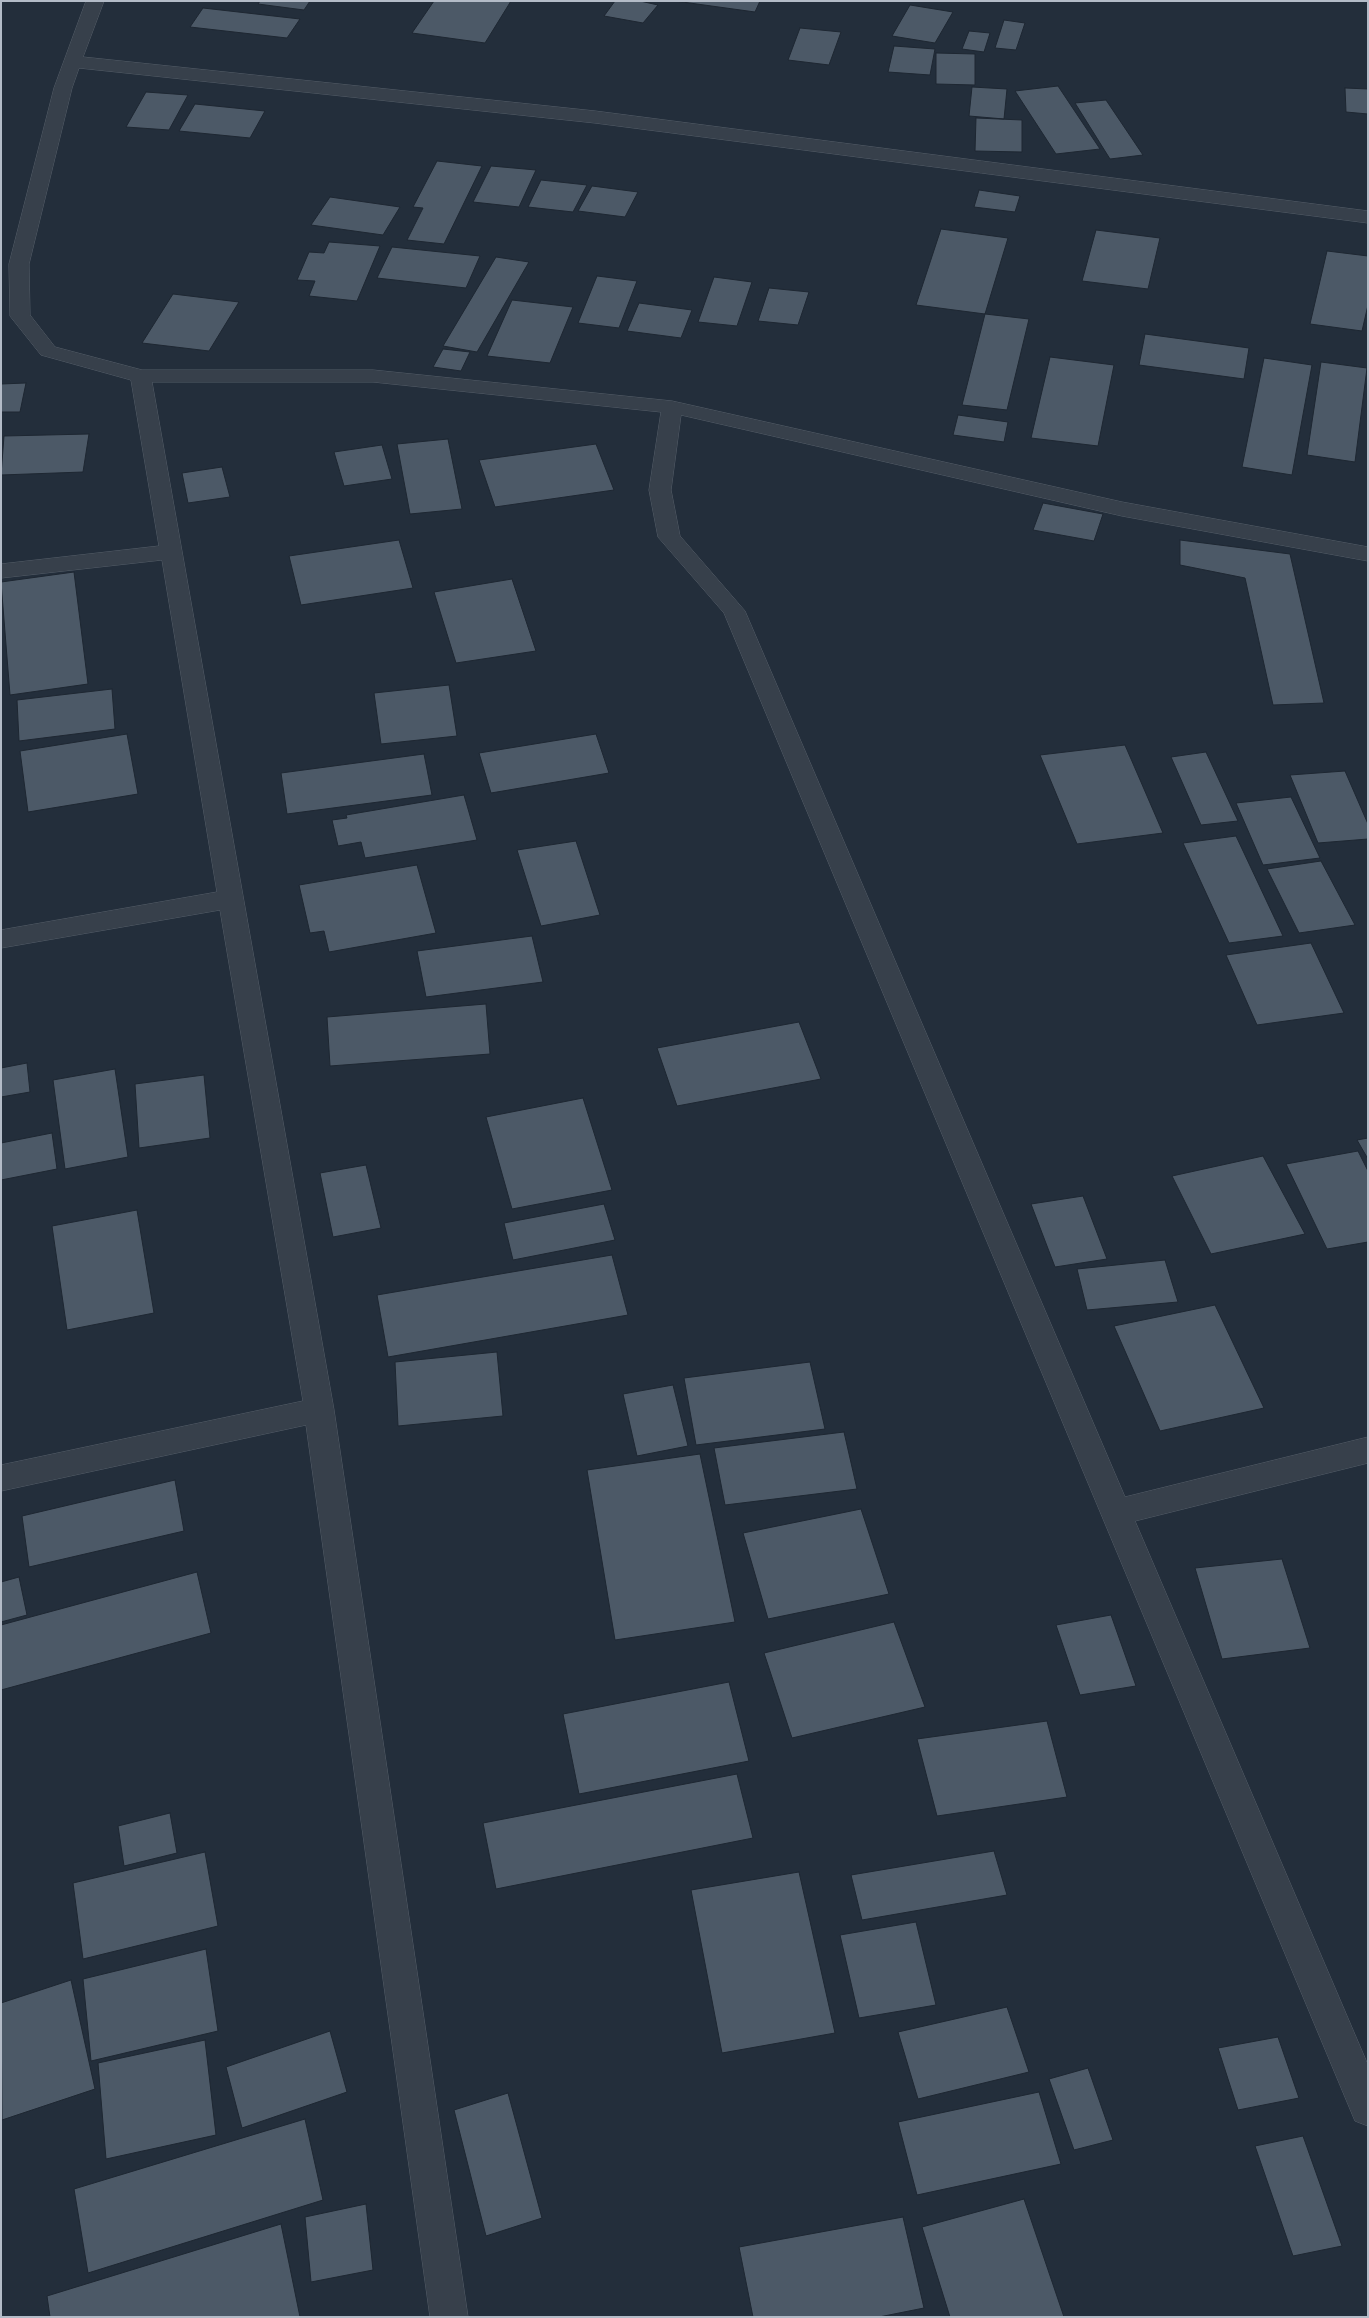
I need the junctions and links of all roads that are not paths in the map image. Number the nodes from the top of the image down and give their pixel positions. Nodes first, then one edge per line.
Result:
1 (95, 1) edge
2 (75, 62) junction
3 (1368, 217) edge
4 (141, 376) junction
5 (672, 407) junction
6 (171, 552) junction
7 (1368, 554) edge
8 (1, 571) edge
9 (230, 899) junction
10 (1, 939) edge
11 (319, 1410) junction
12 (1368, 1450) edge
13 (1, 1478) edge
14 (1117, 1512) junction
15 (1368, 2108) edge
16 (449, 2317) edge

1 - 2 street
2 - 3 street
2 - 4 street
4 - 5 street
4 - 6 street
5 - 7 street
5 - 14 street
6 - 8 street
6 - 9 street
9 - 10 street
9 - 11 street
11 - 13 street
11 - 16 street
12 - 14 street
14 - 15 street

